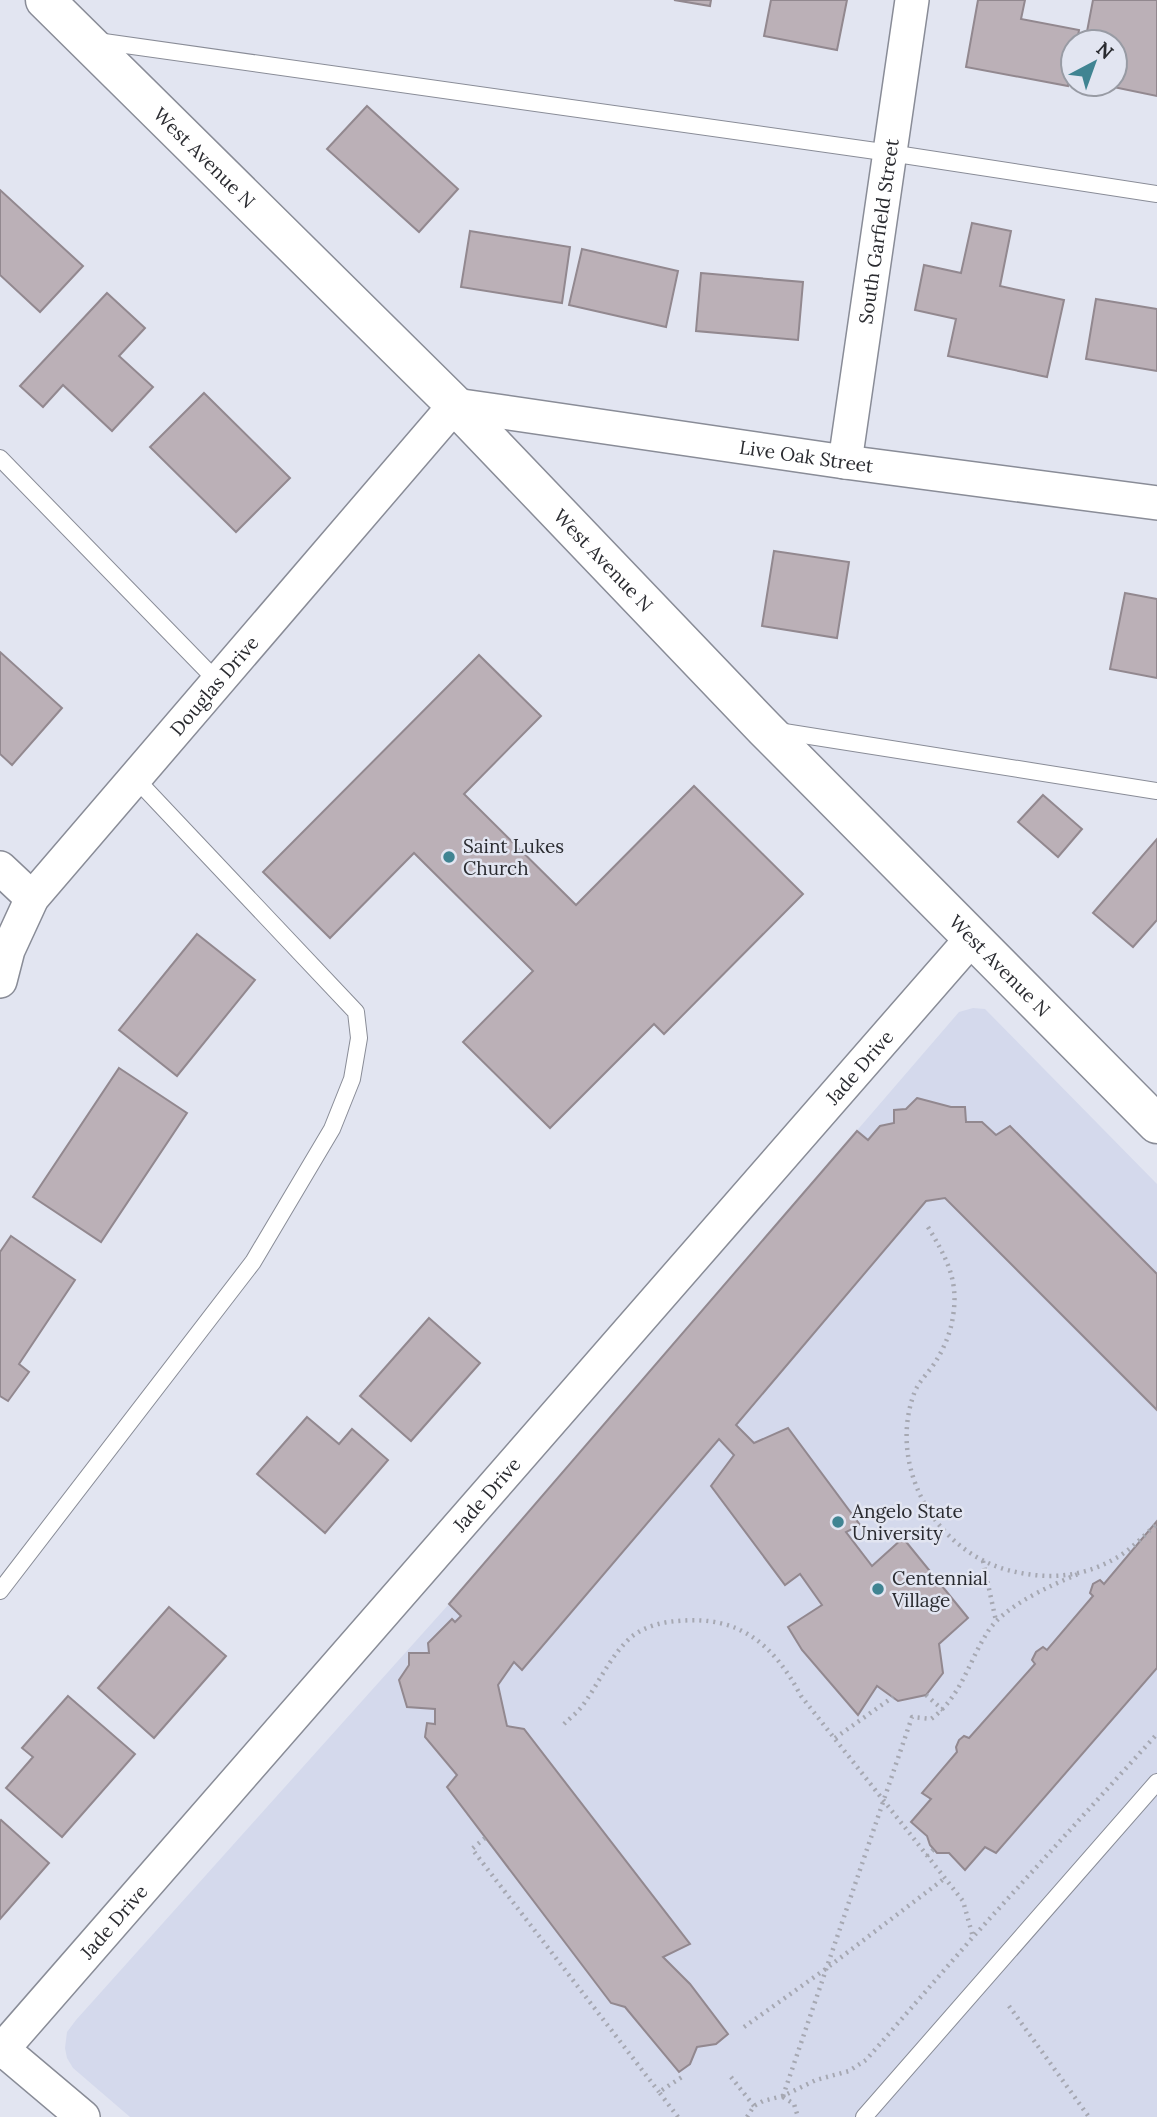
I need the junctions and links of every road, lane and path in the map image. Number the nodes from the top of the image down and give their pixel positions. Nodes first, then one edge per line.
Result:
1 (45, 0) edge
2 (912, 0) edge
3 (84, 39) junction
4 (890, 153) junction
5 (1157, 194) edge
6 (455, 405) junction
7 (0, 458) edge
8 (845, 462) junction
9 (1157, 503) edge
10 (218, 682) junction
11 (765, 729) junction
12 (135, 778) junction
13 (1157, 791) edge
14 (0, 868) edge
15 (32, 898) junction
16 (973, 937) junction
17 (0, 981) edge
18 (1157, 1124) edge
19 (928, 1227) dead end
20 (1157, 1524) edge
21 (983, 1561) junction
22 (1078, 1574) junction
23 (0, 1591) edge
24 (996, 1621) junction
25 (926, 1695) dead end
26 (894, 1698) dead end
27 (943, 1710) junction
28 (564, 1724) dead end
29 (1157, 1734) edge
30 (835, 1738) junction
31 (1157, 1782) edge
32 (883, 1800) junction
33 (485, 1838) dead end
34 (934, 1849) dead end
35 (928, 1856) junction
36 (945, 1878) junction
37 (973, 1937) junction
38 (827, 1969) junction
39 (1009, 2006) dead end
40 (744, 2027) dead end
41 (1, 2049) edge
42 (685, 2075) dead end
43 (731, 2077) dead end
44 (659, 2092) junction
45 (783, 2096) junction
46 (754, 2106) junction
47 (83, 2117) edge
48 (678, 2117) edge
49 (747, 2117) edge
50 (798, 2117) edge
51 (864, 2117) edge
52 (1090, 2117) edge

1 - 3 main road, West Avenue N
2 - 4 street, South Garfield Street
3 - 4 lane
3 - 6 main road, West Avenue N
4 - 5 lane
4 - 8 street, South Garfield Street
6 - 8 street, Live Oak Street
6 - 10 street, Douglas Drive
6 - 11 main road, West Avenue N
7 - 10 lane
8 - 9 street, Live Oak Street
10 - 12 street, Douglas Drive
11 - 13 lane
11 - 16 main road, West Avenue N
12 - 15 street, Douglas Drive
12 - 23 lane
14 - 15 street
15 - 17 street, Douglas Drive
16 - 18 main road, West Avenue N
16 - 41 street, Jade Drive
19 - 21 path
20 - 22 path
21 - 22 path
21 - 24 path
22 - 24 path
24 - 27 path
25 - 27 path
26 - 30 path
27 - 32 path
28 - 30 path
29 - 37 path
30 - 32 path
31 - 51 lane
32 - 35 path
32 - 38 path
33 - 44 path
34 - 35 path
35 - 36 path
36 - 37 path
36 - 38 path
37 - 45 path
38 - 40 path
38 - 45 path
39 - 52 path
41 - 47 street
42 - 44 path
43 - 46 path
44 - 48 path
45 - 46 path
45 - 50 path
46 - 49 path

